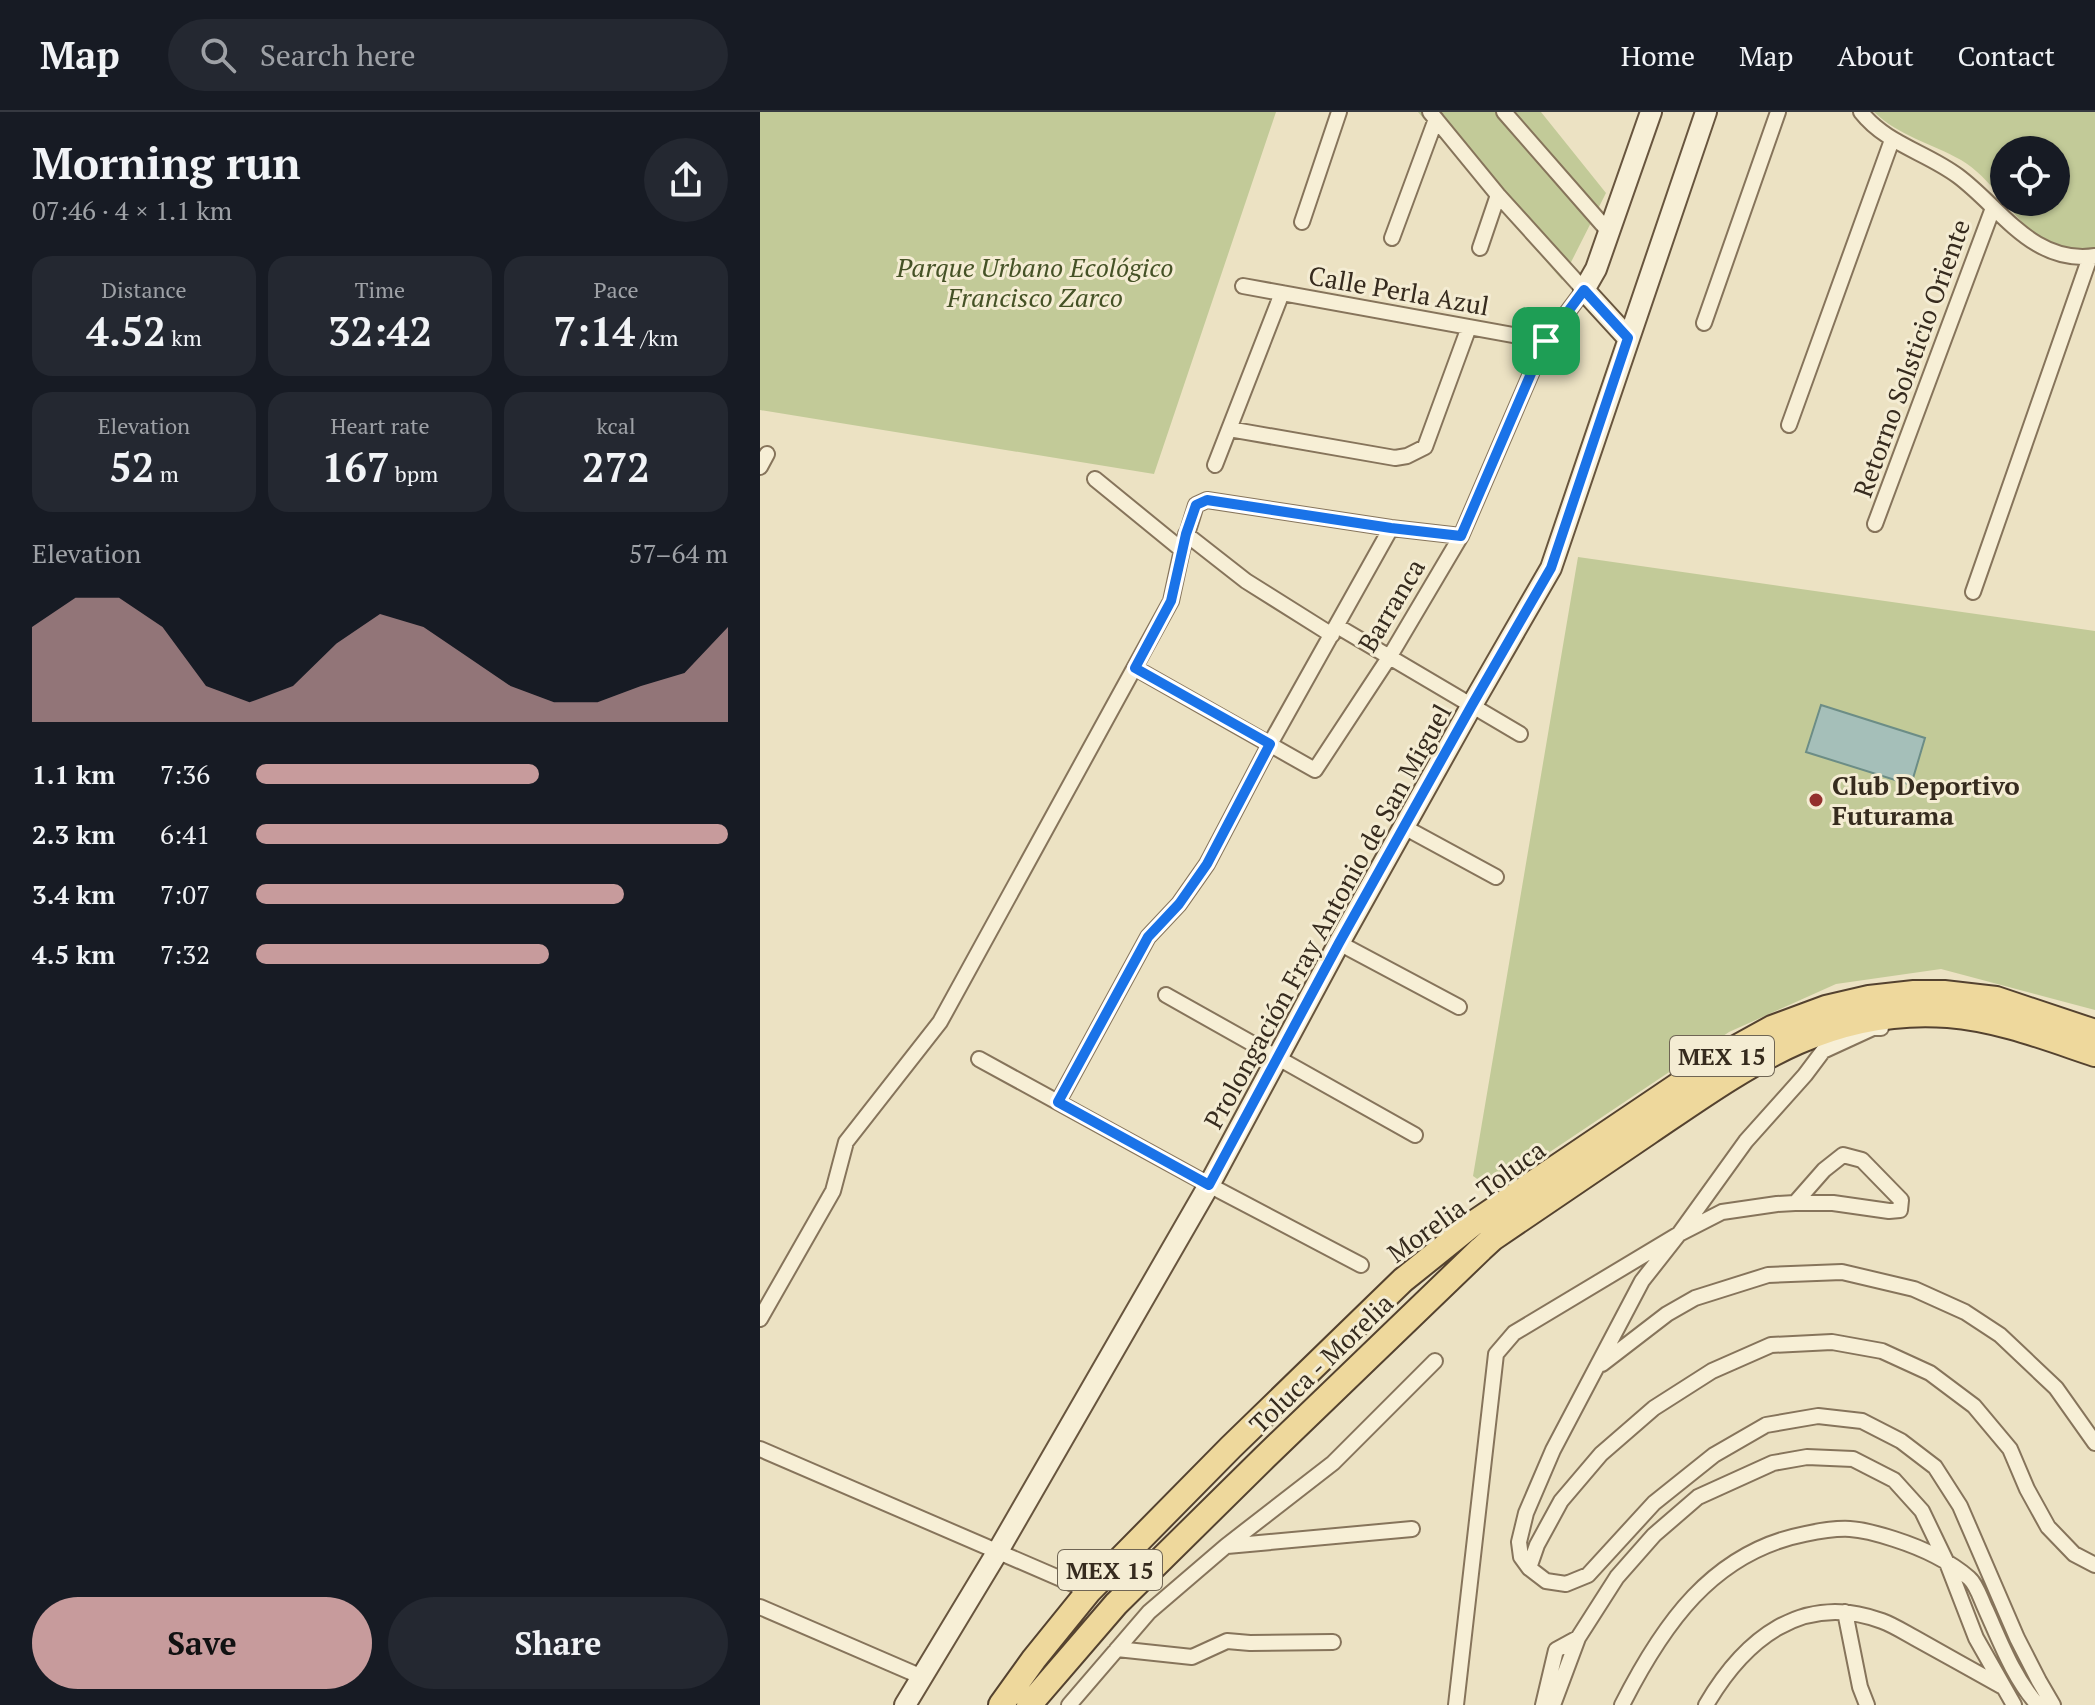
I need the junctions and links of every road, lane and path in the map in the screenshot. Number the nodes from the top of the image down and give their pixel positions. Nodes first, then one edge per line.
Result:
1 (1339, 112) edge
2 (1504, 112) edge
3 (1651, 112) edge
4 (1706, 112) edge
5 (1778, 112) edge
6 (1861, 112) edge
7 (1433, 115) edge
8 (1892, 140) junction
9 (1498, 195) junction
10 (1990, 205) edge
11 (1990, 216) edge
12 (2002, 216) edge
13 (1302, 222) dead end
14 (1609, 232) junction
15 (1392, 238) dead end
16 (1480, 248) dead end
17 (2092, 257) edge
18 (1243, 286) dead end
19 (1584, 290) junction
20 (1282, 293) junction
21 (1704, 323) dead end
22 (1469, 327) junction
23 (1628, 338) junction
24 (1546, 341) junction
25 (1789, 425) dead end
26 (1229, 429) junction
27 (1215, 465) dead end
28 (1095, 479) dead end
29 (1875, 524) dead end
30 (1391, 528) junction
31 (1186, 534) junction
32 (1461, 536) junction
33 (1182, 550) junction
34 (1973, 592) dead end
35 (1334, 630) junction
36 (1390, 656) junction
37 (1135, 668) junction
38 (1472, 705) junction
39 (1520, 734) dead end
40 (1270, 744) junction
41 (1404, 827) junction
42 (1496, 877) dead end
43 (1339, 943) junction
44 (1166, 995) dead end
45 (1459, 1007) dead end
46 (1954, 1016) junction
47 (2095, 1032) edge
48 (2095, 1054) edge
49 (1276, 1058) junction
50 (979, 1059) dead end
51 (1058, 1102) junction
52 (1415, 1135) dead end
53 (1209, 1185) junction
54 (1795, 1203) junction
55 (1679, 1234) junction
56 (1361, 1265) dead end
57 (1403, 1280) junction
58 (760, 1319) edge
59 (1620, 1320) junction
60 (1642, 1333) junction
61 (1435, 1361) dead end
62 (1596, 1370) junction
63 (2095, 1443) edge
64 (1231, 1447) junction
65 (760, 1449) edge
66 (1265, 1457) junction
67 (1535, 1491) junction
68 (1561, 1501) junction
69 (1412, 1529) dead end
70 (1226, 1546) junction
71 (998, 1551) junction
72 (1947, 1563) junction
73 (2095, 1565) edge
74 (1529, 1568) junction
75 (1089, 1591) junction
76 (1116, 1604) junction
77 (760, 1607) edge
78 (1845, 1612) junction
79 (1578, 1638) junction
80 (1333, 1642) dead end
81 (1117, 1649) junction
82 (922, 1677) junction
83 (2003, 1687) junction
84 (905, 1705) edge
85 (1001, 1705) edge
86 (1029, 1705) edge
87 (1069, 1705) edge
88 (1456, 1705) edge
89 (1543, 1705) edge
90 (1553, 1705) edge
91 (1622, 1705) edge
92 (1706, 1705) edge
93 (1867, 1705) edge
94 (2014, 1705) edge
95 (2038, 1705) edge
96 (2053, 1705) edge

1 - 13 street
2 - 14 street
3 - 14 street
4 - 23 street, Prolongación Fray Antonio de San Miguel
5 - 21 street
6 - 8 street
7 - 9 street
7 - 15 street
8 - 10 street
8 - 25 street
9 - 16 street
9 - 19 street
11 - 29 street, Retorno Solsticio Oriente
12 - 17 street
14 - 19 street
17 - 34 street
18 - 20 street, Calle Perla Azul
19 - 23 street
19 - 24 street, Barranca
20 - 22 street, Calle Perla Azul
20 - 26 street
22 - 24 street, Calle Perla Azul
22 - 26 street
23 - 38 street, Prolongación Fray Antonio de San Miguel
24 - 32 street, Barranca
26 - 27 street
28 - 33 street
30 - 31 street
30 - 32 street
30 - 35 street
31 - 33 street
31 - 35 street
32 - 36 street, Barranca
33 - 37 street
35 - 36 street
35 - 40 street
36 - 38 street
36 - 40 street, Barranca
37 - 40 street
37 - 58 street
38 - 39 street
38 - 41 street, Prolongación Fray Antonio de San Miguel
40 - 51 street
41 - 42 street
41 - 43 street, Prolongación Fray Antonio de San Miguel
43 - 45 street
43 - 49 street, Prolongación Fray Antonio de San Miguel
44 - 49 street
46 - 48 main road, Toluca - Morelia / MEX 15
46 - 55 street
46 - 66 main road, Toluca - Morelia / MEX 15
47 - 57 main road, Morelia - Toluca / MEX 15
49 - 52 street
49 - 53 street, Prolongación Fray Antonio de San Miguel
50 - 51 street
51 - 53 street
53 - 56 street
53 - 71 street, Prolongación Fray Antonio de San Miguel
54 - 54 street
54 - 55 street
55 - 59 street
55 - 88 street
57 - 64 main road, Morelia - Toluca / MEX 15
57 - 66 main road
59 - 60 street
59 - 62 street
60 - 62 street
60 - 63 street
61 - 70 street
62 - 67 street
64 - 75 main road, Morelia - Toluca / MEX 15
64 - 76 main road
65 - 71 street
66 - 76 main road, Toluca - Morelia / MEX 15
67 - 68 street
67 - 74 street
68 - 73 street
68 - 74 street
69 - 70 street
70 - 81 street
71 - 75 street
71 - 82 street, Prolongación Fray Antonio de San Miguel
72 - 79 street
72 - 83 street
72 - 91 street
72 - 95 street
74 - 96 street
75 - 85 main road, Morelia - Toluca / MEX 15
76 - 86 main road, Toluca - Morelia / MEX 15
77 - 82 street
78 - 83 street
78 - 92 street
78 - 93 street
79 - 89 street
79 - 90 street
80 - 81 street
81 - 87 street
82 - 84 street, Prolongación Fray Antonio de San Miguel
83 - 94 street

